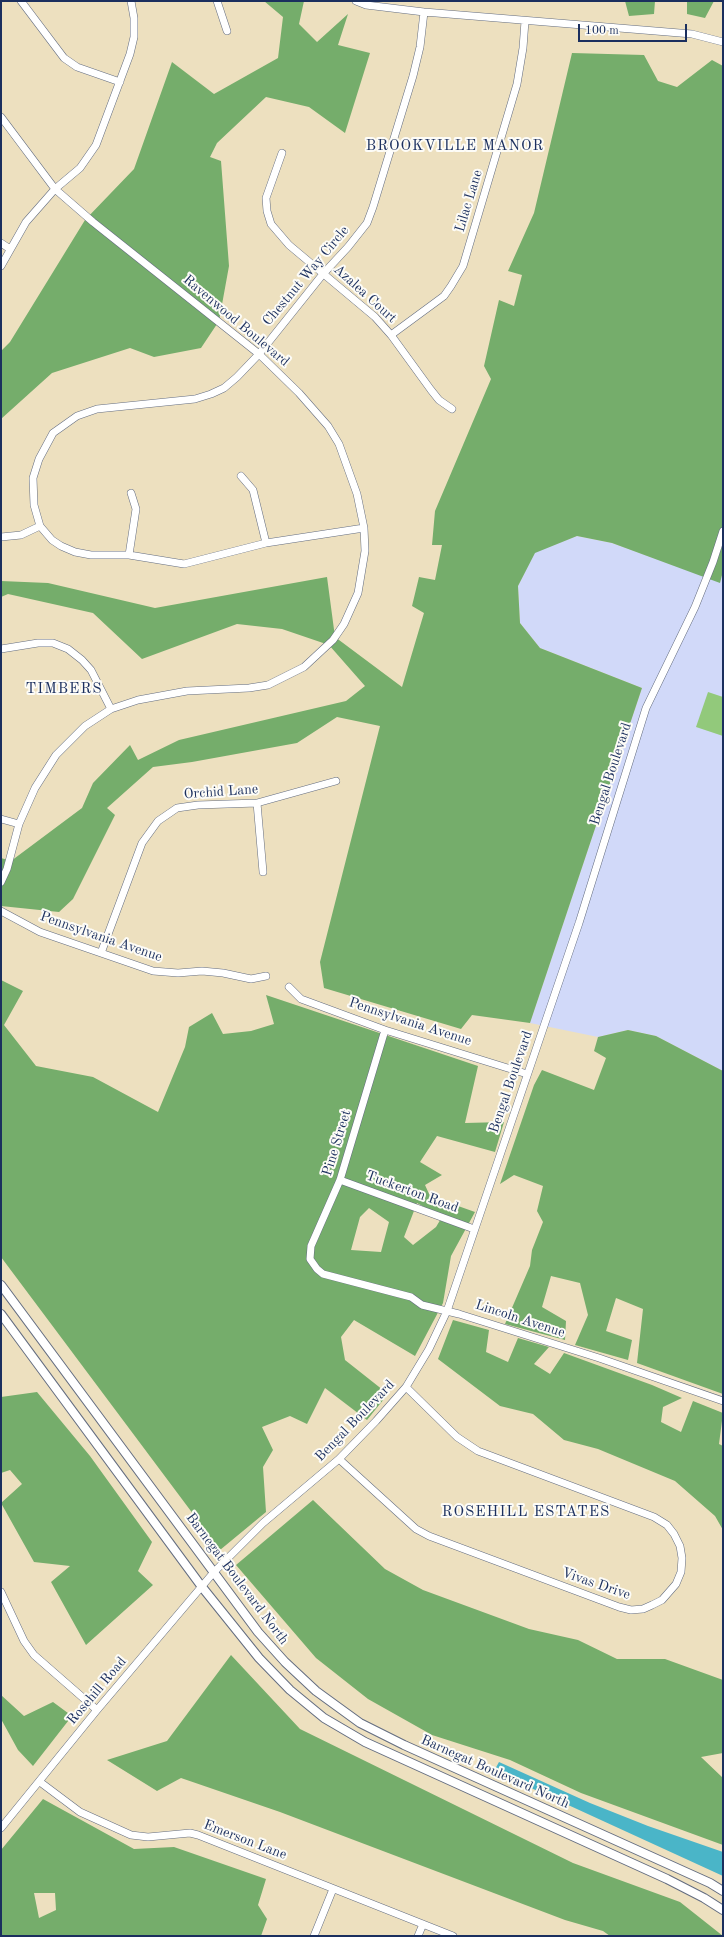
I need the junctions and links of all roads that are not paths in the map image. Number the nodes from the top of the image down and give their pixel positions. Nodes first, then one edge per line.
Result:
1 (21, 1) edge
2 (131, 1) edge
3 (217, 1) edge
4 (356, 1) edge
5 (424, 12) junction
6 (524, 21) junction
7 (227, 31) dead end
8 (723, 42) edge
9 (120, 82) junction
10 (1, 117) edge
11 (282, 153) dead end
12 (55, 189) junction
13 (1, 243) edge
14 (10, 249) junction
15 (1, 266) edge
16 (323, 274) junction
17 (391, 335) junction
18 (259, 354) junction
19 (452, 409) dead end
20 (241, 476) dead end
21 (132, 494) dead end
22 (40, 526) junction
23 (364, 528) junction
24 (723, 531) edge
25 (1, 537) edge
26 (266, 544) junction
27 (129, 556) junction
28 (1, 649) edge
29 (111, 709) junction
30 (336, 781) dead end
31 (257, 804) junction
32 (1, 819) edge
33 (19, 824) junction
34 (263, 872) dead end
35 (1, 882) edge
36 (1, 911) edge
37 (101, 953) junction
38 (266, 976) dead end
39 (289, 987) dead end
40 (386, 1030) junction
41 (527, 1074) junction
42 (340, 1180) junction
43 (474, 1229) junction
44 (311, 1262) joint
45 (1, 1285) edge
46 (448, 1311) junction
47 (1, 1314) edge
48 (406, 1387) junction
49 (723, 1401) edge
50 (339, 1459) junction
51 (214, 1572) junction
52 (202, 1587) junction
53 (1, 1592) edge
54 (3, 1601) edge
55 (97, 1710) junction
56 (40, 1782) junction
57 (1, 1828) edge
58 (333, 1889) junction
59 (723, 1891) edge
60 (723, 1910) edge
61 (423, 1924) junction
62 (314, 1936) edge
63 (418, 1936) edge
64 (453, 1936) edge

1 - 9 street
2 - 9 street
3 - 7 street
4 - 5 street
5 - 6 street
5 - 16 street, Chestnut Way Circle
6 - 8 street
6 - 17 street, Lilac Lane
9 - 12 street
10 - 12 street, Ravenwood Boulevard
11 - 16 street, Azalea Court
12 - 14 street
12 - 18 street, Ravenwood Boulevard
13 - 14 street
14 - 15 street
16 - 17 street, Azalea Court
16 - 18 street, Chestnut Way Circle
17 - 19 street, Azalea Court
18 - 22 street, Chestnut Way Circle
18 - 23 street, Ravenwood Boulevard
20 - 26 street
21 - 27 street
22 - 25 street
22 - 27 street, Chestnut Way Circle
23 - 26 street, Chestnut Way Circle
23 - 29 street, Ravenwood Boulevard
24 - 41 street, Bengal Boulevard
26 - 27 street, Chestnut Way Circle
28 - 29 street
29 - 33 street, Ravenwood Boulevard
30 - 31 street, Orchid Lane
31 - 34 street
31 - 37 street, Orchid Lane
32 - 33 street
33 - 35 street, Ravenwood Boulevard
36 - 37 street, Pennsylvania Avenue
37 - 38 street, Pennsylvania Avenue
39 - 40 street, Pennsylvania Avenue
40 - 41 street, Pennsylvania Avenue
40 - 42 street, Pine Street
41 - 43 street, Bengal Boulevard
42 - 43 street, Tuckerton Road
42 - 44 street, Pine Street
43 - 46 street, Bengal Boulevard
44 - 46 street, Lincoln Avenue
45 - 51 street, Barnegat Boulevard North
46 - 48 street, Bengal Boulevard
46 - 49 street, Lincoln Avenue
47 - 52 street, Barnegat Boulevard North
48 - 50 street, Bengal Boulevard
48 - 50 street, Vivas Drive
50 - 51 street, Bengal Boulevard
51 - 52 street, Rosehill Road
51 - 59 street, Barnegat Boulevard North
52 - 55 street, Rosehill Road
52 - 60 street, Barnegat Boulevard North
53 - 54 street
54 - 55 street
55 - 56 street, Rosehill Road
56 - 57 street, Rosehill Road
56 - 58 street, Emerson Lane
58 - 61 street, Emerson Lane
58 - 62 street
61 - 63 street
61 - 64 street, Emerson Lane

